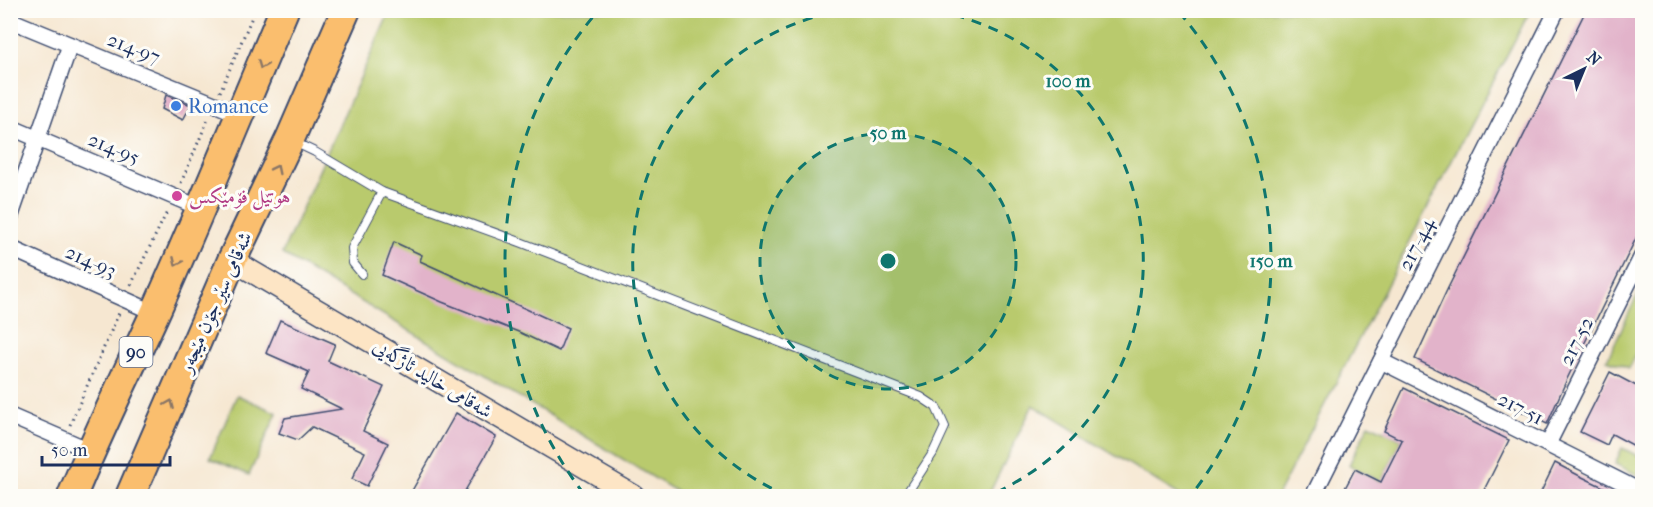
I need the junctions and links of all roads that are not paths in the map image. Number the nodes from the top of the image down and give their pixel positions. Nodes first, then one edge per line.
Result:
1 (346, 10) edge
2 (1557, 10) edge
3 (272, 12) edge
4 (10, 20) edge
5 (70, 45) junction
6 (241, 115) junction
7 (10, 126) edge
8 (38, 138) junction
9 (290, 140) junction
10 (382, 192) junction
11 (200, 208) junction
12 (10, 218) edge
13 (10, 248) edge
14 (1642, 255) edge
15 (232, 260) junction
16 (362, 274) dead end
17 (155, 313) junction
18 (1381, 361) junction
19 (10, 416) edge
20 (1548, 444) junction
21 (91, 451) junction
22 (1642, 492) edge
23 (620, 493) edge
24 (72, 496) edge
25 (130, 496) edge
26 (905, 496) edge
27 (1313, 496) edge

1 - 9 highway, شەقامی سێر جۆن مێجەر
2 - 18 street, 217-44
3 -> 6 highway, 90
4 - 5 street, 214-97
5 - 6 street, 214-97
5 - 8 street
6 - 11 highway, 90
7 - 8 street, 214-95
8 - 11 street, 214-95
8 - 12 street
9 - 10 lane
15 -> 9 highway, شەقامی سێر جۆن مێجەر
10 - 16 lane
10 - 26 lane
11 -> 17 highway, 90
13 - 17 street, 214-93
14 - 20 street, 217-52
15 - 23 street, شەقامی خالید ئاژگەیی
25 -> 15 highway, شەقامی سێر جۆن مێجەر
17 - 21 highway, 90
18 - 20 street, 217-51
18 - 27 street, 217-44
19 - 21 street
20 - 22 street, 217-51
21 - 24 highway, 90

